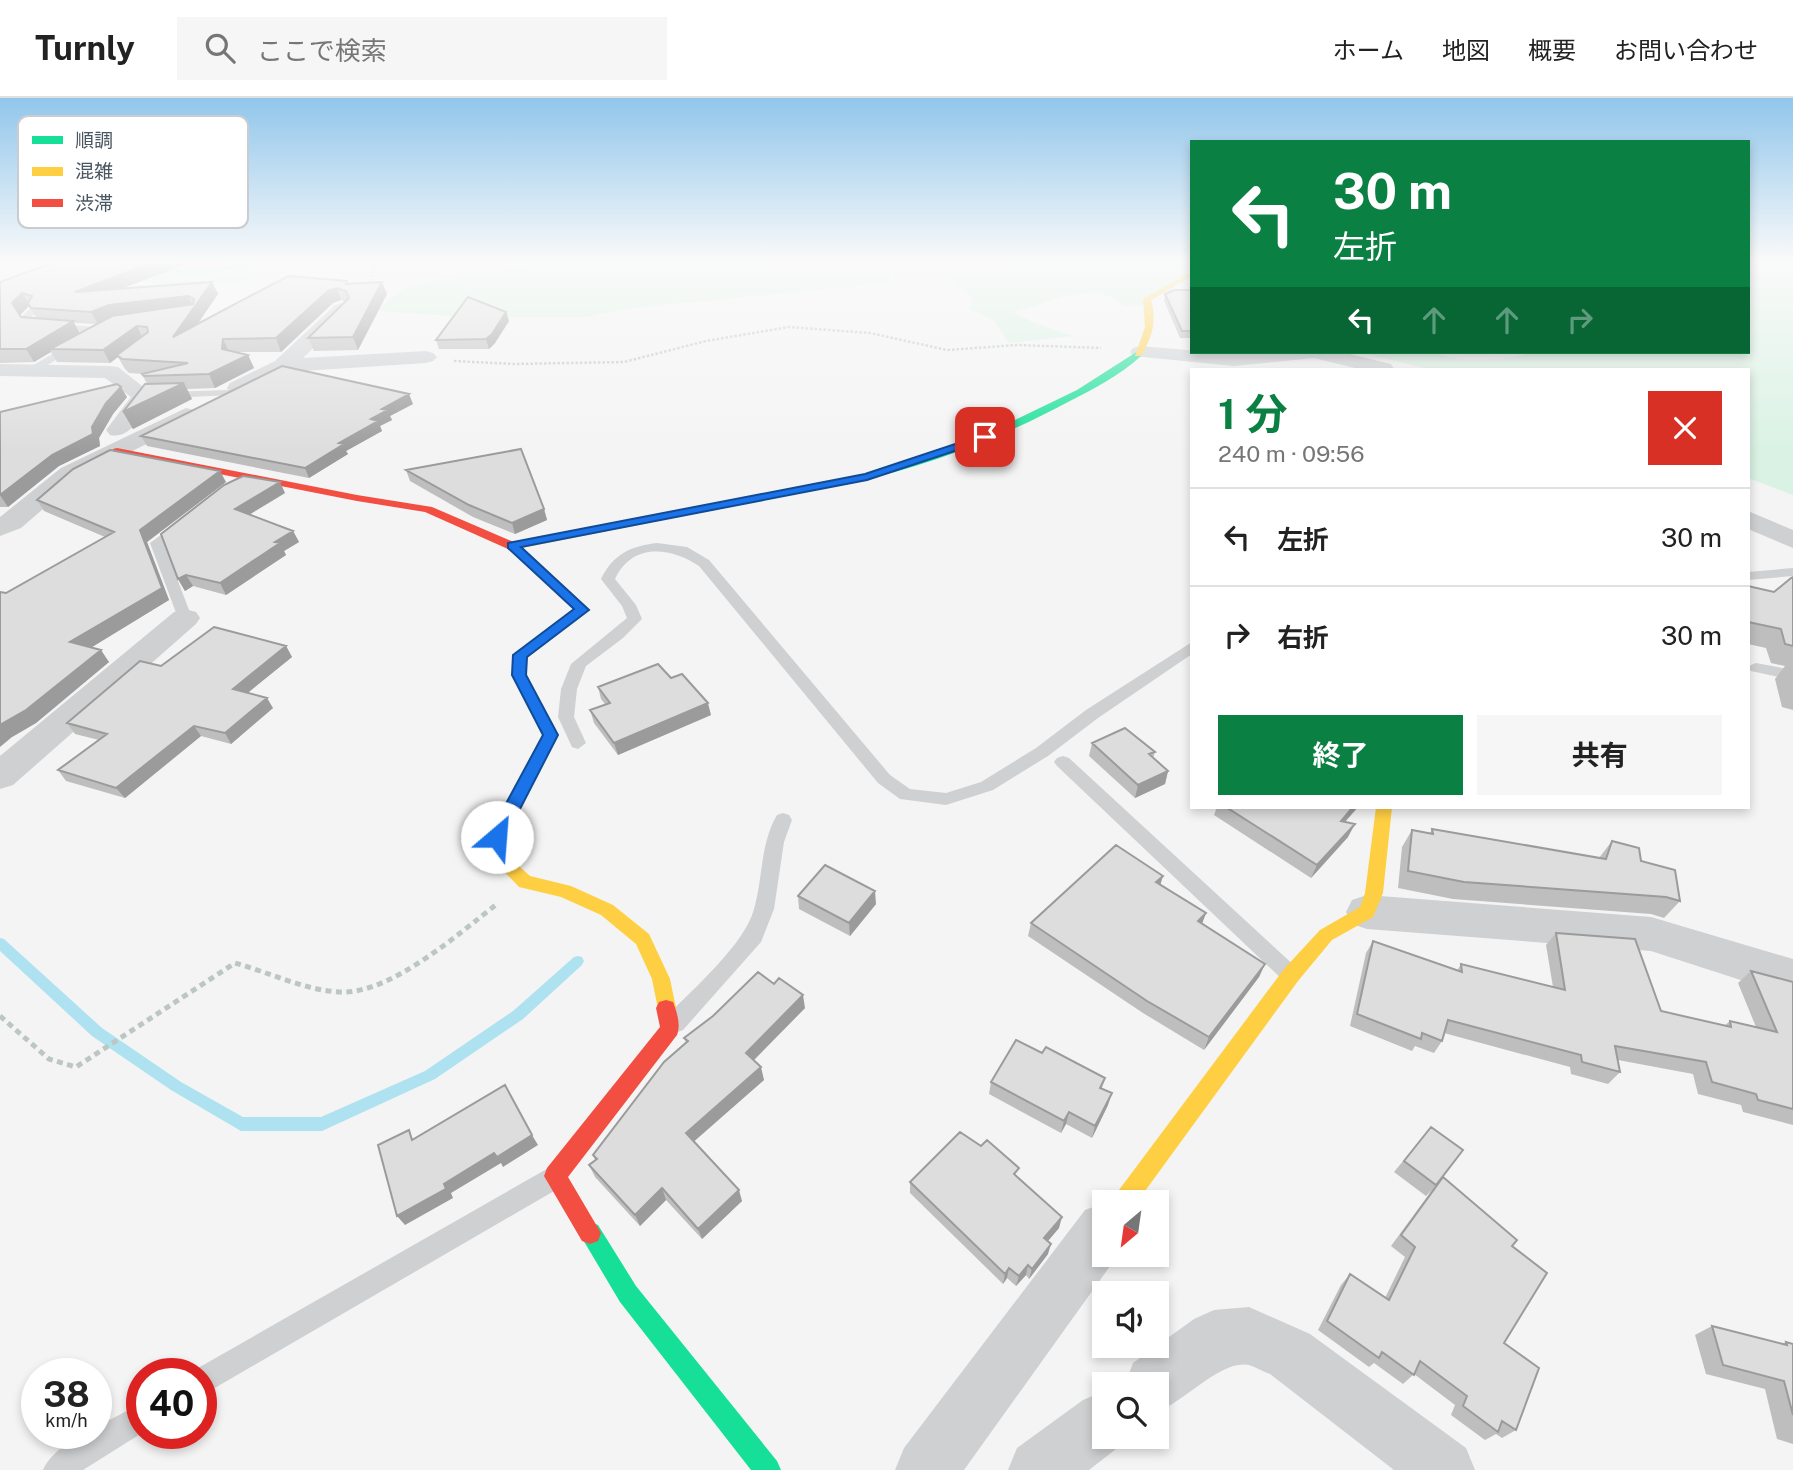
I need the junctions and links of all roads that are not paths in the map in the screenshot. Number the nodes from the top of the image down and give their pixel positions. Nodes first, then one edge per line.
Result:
1 (33, 325) edge
2 (326, 325) edge
3 (1150, 325) edge
4 (1140, 352) junction
5 (1295, 354) edge
6 (1323, 354) edge
7 (426, 357) road end
8 (283, 366) junction
9 (1379, 368) edge
10 (0, 370) edge
11 (31, 371) junction
12 (228, 393) junction
13 (144, 396) junction
14 (117, 451) junction
15 (253, 475) junction
16 (234, 486) edge
17 (195, 513) edge
18 (1750, 520) edge
19 (0, 528) edge
20 (1793, 540) edge
21 (512, 545) junction
22 (1793, 572) edge
23 (1750, 576) edge
24 (186, 618) joint
25 (1190, 648) edge
26 (1756, 668) dead end
27 (1793, 676) edge
28 (578, 743) dead end
29 (1063, 762) dead end
30 (0, 776) edge
31 (1384, 809) edge
32 (783, 820) dead end
33 (1367, 912) junction
34 (1291, 975) junction
35 (1793, 978) edge
36 (670, 1028) junction
37 (555, 1176) junction
38 (1133, 1190) edge
39 (1092, 1244) edge
40 (217, 1373) edge
41 (1169, 1373) edge
42 (126, 1426) edge
43 (1092, 1430) edge
44 (58, 1470) edge
45 (768, 1470) edge
46 (926, 1470) edge
47 (1039, 1470) edge
48 (1444, 1470) edge

1 - 11 lane
2 - 8 street
3 - 4 street
4 - 5 street
4 - 21 street
6 - 9 street
7 - 8 street
8 - 12 street
10 - 11 street
11 - 13 street
12 - 13 lane
12 - 14 street
13 - 14 street
14 - 15 street
14 - 19 street
15 - 16 lane
15 - 21 street
17 - 24 lane
18 - 20 street
21 - 36 street
22 - 23 lane
24 - 30 street
25 - 28 lane
26 - 27 lane
29 - 34 lane
31 - 33 street
32 - 36 lane
33 - 34 street
33 - 35 street
34 - 38 street
36 - 37 street
37 - 40 lane
37 - 45 street
39 - 46 street
41 - 48 street
42 - 44 lane
43 - 47 street

